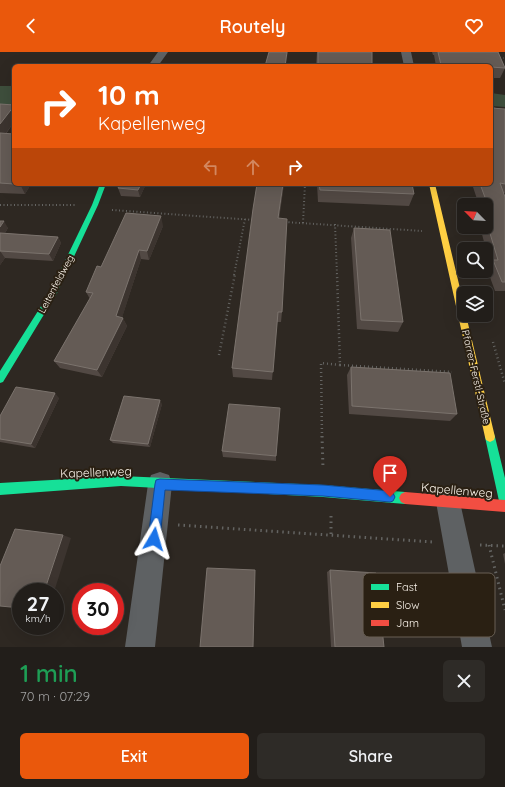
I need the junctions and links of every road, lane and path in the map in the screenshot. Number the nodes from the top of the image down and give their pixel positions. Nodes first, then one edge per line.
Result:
1 (163, 52) edge
2 (406, 52) edge
3 (493, 58) edge
4 (505, 58) edge
5 (154, 64) edge
6 (409, 64) edge
7 (493, 106) edge
8 (497, 110) edge
9 (102, 186) edge
10 (305, 186) edge
11 (432, 186) edge
12 (0, 205) edge
13 (95, 206) junction
14 (245, 219) junction
15 (259, 220) edge
16 (281, 222) edge
17 (303, 223) junction
18 (335, 224) junction
19 (443, 232) junction
20 (492, 337) dead end
21 (219, 355) dead end
22 (340, 365) junction
23 (475, 373) junction
24 (0, 379) edge
25 (505, 384) edge
26 (160, 484) junction
27 (0, 489) edge
28 (323, 491) junction
29 (505, 501) edge
30 (448, 502) junction
31 (505, 506) edge
32 (156, 524) junction
33 (455, 543) junction
34 (489, 545) junction
35 (505, 546) edge
36 (461, 573) edge
37 (505, 610) edge
38 (475, 637) edge
39 (140, 647) edge
40 (477, 647) edge

1 - 5 street
2 - 6 street
3 - 4 path
7 - 8 path
9 - 13 street, Leitenfeldweg
10 - 17 path
11 - 19 street, Pfarrer-Ferstl-Straße
12 - 13 path
13 - 14 path
13 - 24 street, Leitenfeldweg
14 - 15 path
14 - 21 path
16 - 17 path
17 - 18 path
18 - 19 path
18 - 22 path
19 - 23 street, Pfarrer-Ferstl-Straße
20 - 25 path
22 - 23 path
22 - 28 path
23 - 29 street, Pfarrer-Ferstl-Straße
26 - 27 street, Kapellenweg
26 - 28 street, Kapellenweg
26 - 32 street
28 - 30 street, Kapellenweg
30 - 31 street, Kapellenweg
30 - 33 street
32 - 33 path
32 - 39 street
33 - 34 path
33 - 36 street
34 - 35 path
34 - 37 path
38 - 40 street

